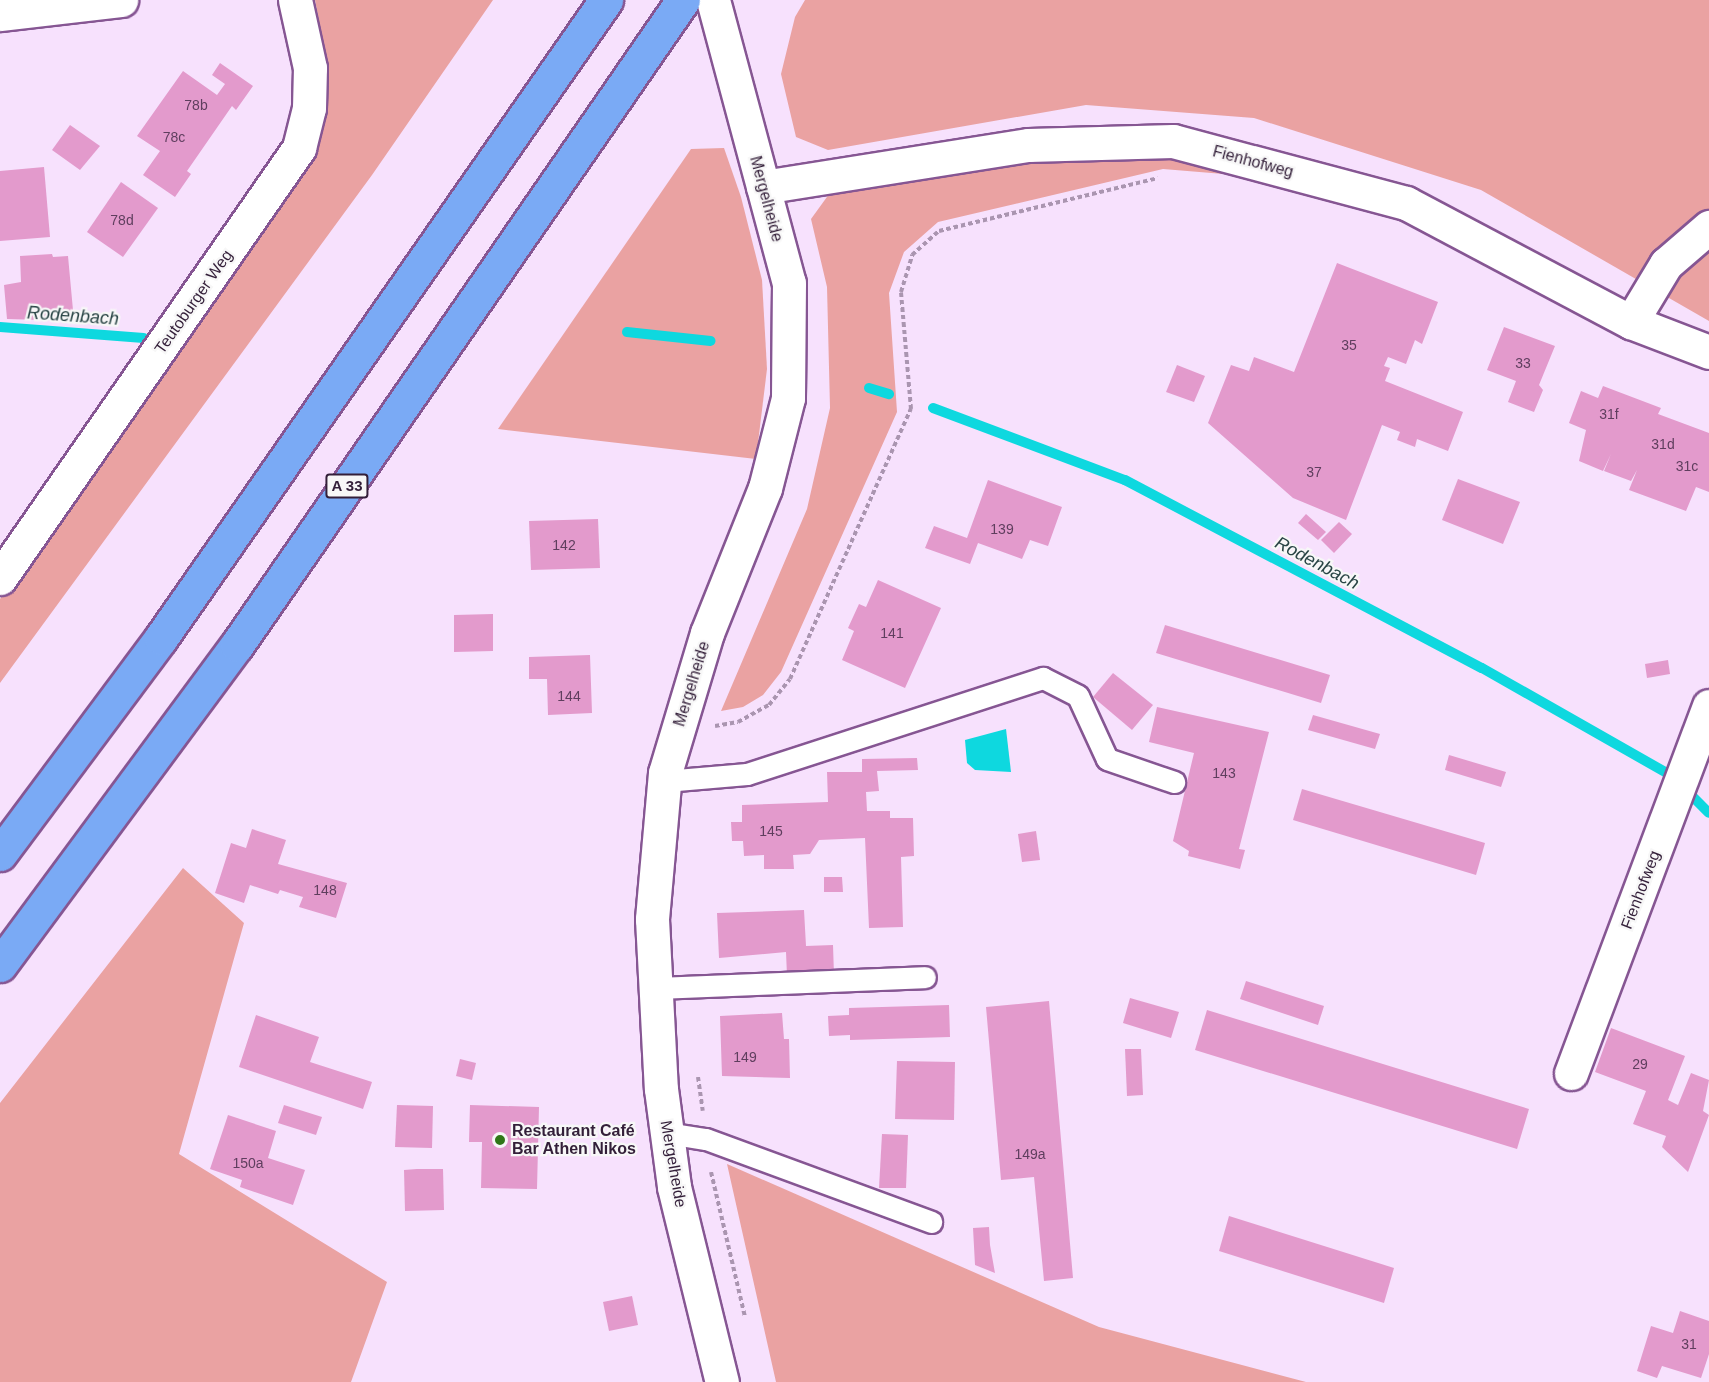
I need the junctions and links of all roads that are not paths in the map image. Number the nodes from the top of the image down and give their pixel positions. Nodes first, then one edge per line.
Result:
1 (121, 0) edge
2 (295, 0) edge
3 (606, 0) edge
4 (683, 0) edge
5 (713, 0) edge
6 (0, 14) edge
7 (763, 187) junction
8 (1709, 228) edge
9 (1630, 322) junction
10 (1709, 352) edge
11 (0, 578) edge
12 (1709, 706) edge
13 (665, 781) junction
14 (1174, 782) dead end
15 (0, 854) edge
16 (0, 965) edge
17 (925, 977) dead end
18 (656, 988) junction
19 (1571, 1073) dead end
20 (667, 1133) junction
21 (932, 1222) dead end
22 (722, 1382) edge

1 - 6 street
2 - 11 street, Teutoburger Weg
3 - 15 highway
4 - 16 highway, A 33
5 - 7 street, Mergelheide
7 - 9 street, Fienhofweg
7 - 13 street, Mergelheide
8 - 9 street
9 - 10 street, Fienhofweg
12 - 19 street, Fienhofweg
13 - 14 lane
13 - 18 street, Mergelheide
17 - 18 lane
18 - 20 street, Mergelheide
20 - 21 lane
20 - 22 street, Mergelheide

